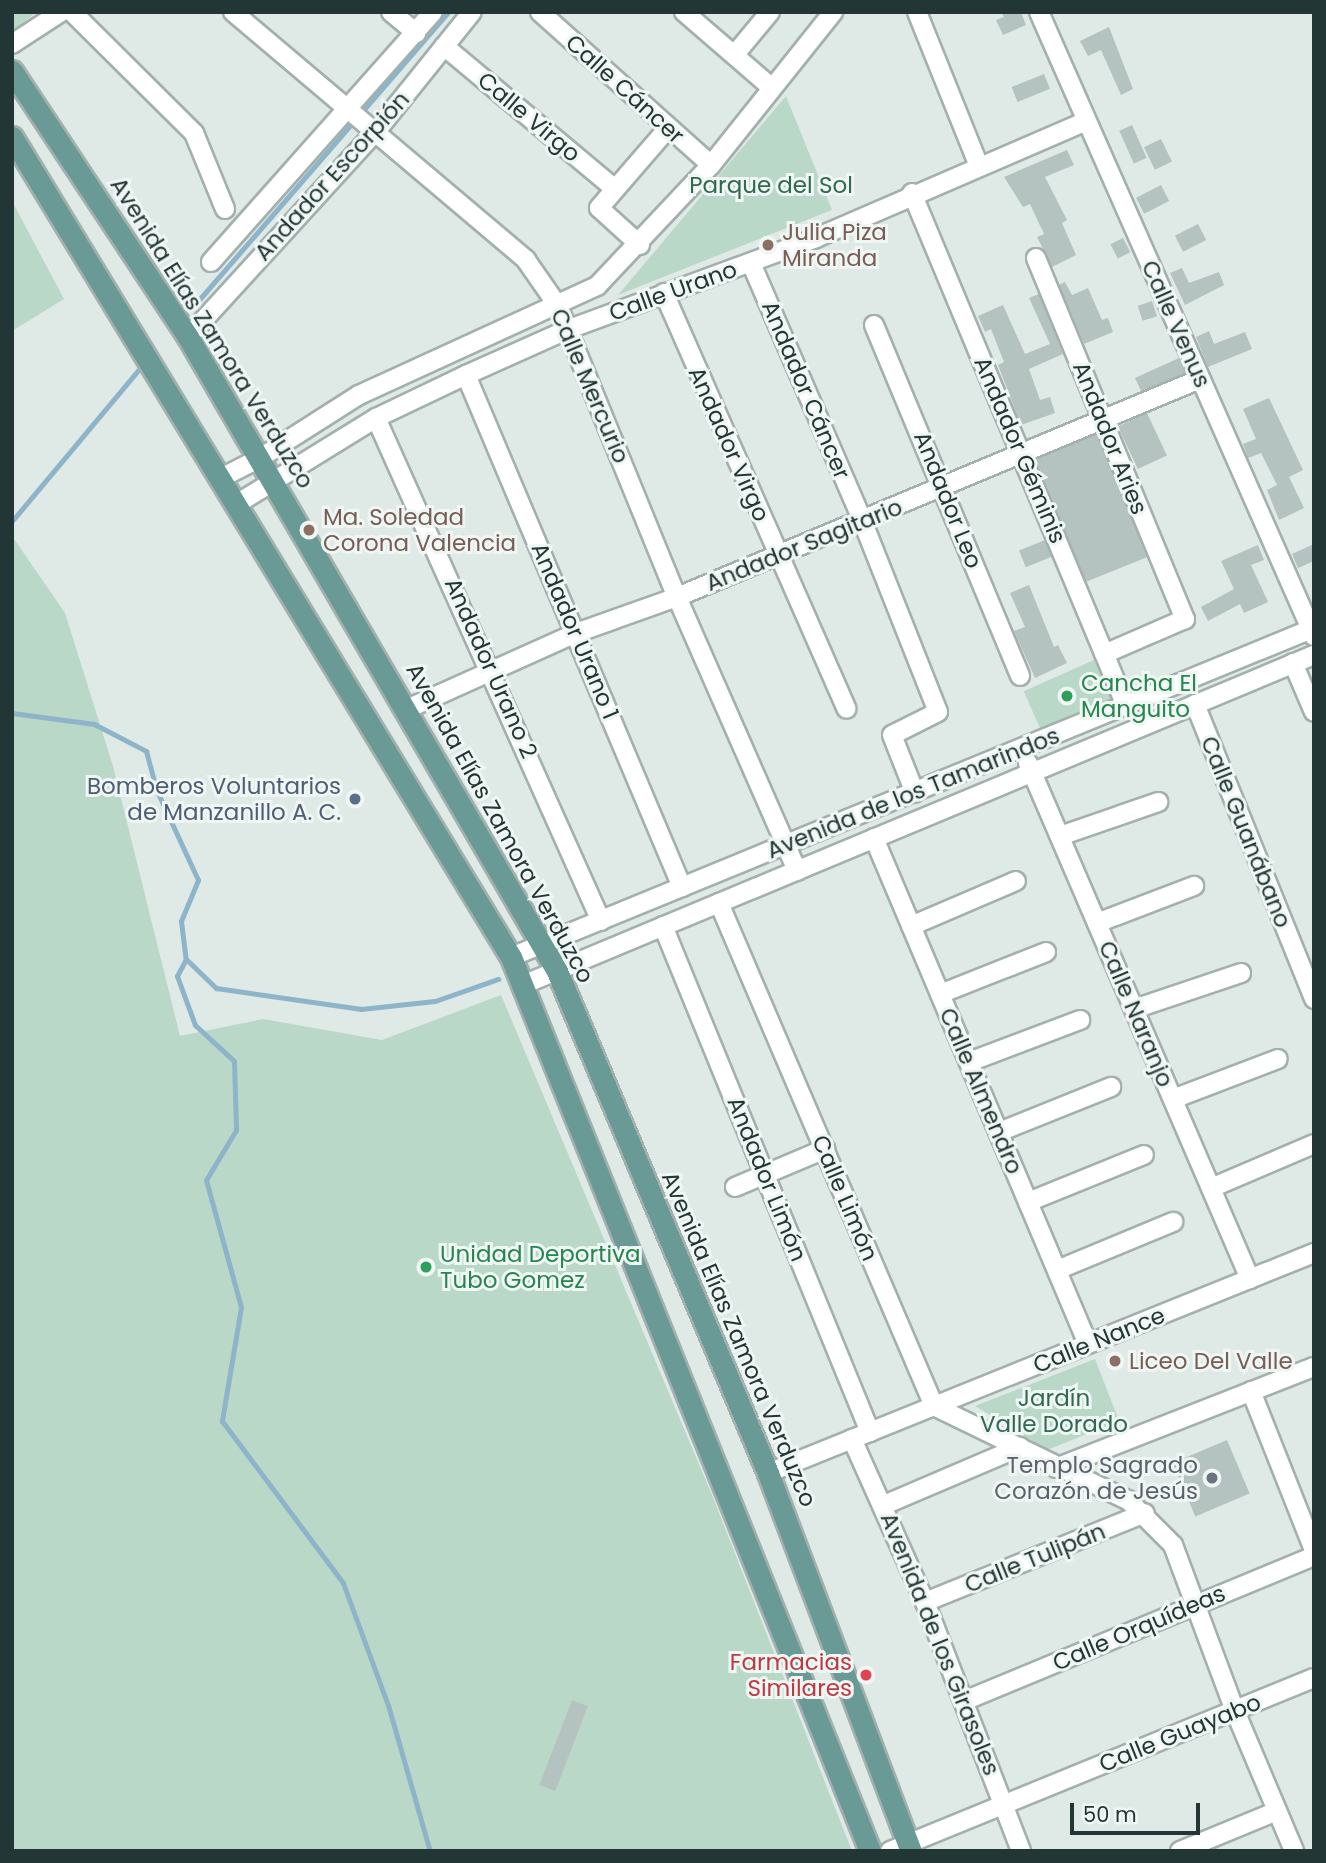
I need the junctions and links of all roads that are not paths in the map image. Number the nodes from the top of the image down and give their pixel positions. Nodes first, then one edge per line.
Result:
1 (61, 12) edge
2 (72, 12) edge
3 (233, 12) edge
4 (391, 12) edge
5 (433, 12) edge
6 (472, 12) edge
7 (540, 12) edge
8 (684, 12) edge
9 (770, 12) edge
10 (833, 12) edge
11 (917, 12) edge
12 (1039, 12) edge
13 (416, 33) junction
14 (12, 44) edge
15 (444, 46) junction
16 (736, 53) junction
17 (12, 71) edge
18 (771, 87) junction
19 (350, 111) junction
20 (1086, 121) junction
21 (372, 127) junction
22 (668, 128) junction
23 (12, 137) edge
24 (711, 165) junction
25 (979, 166) junction
26 (614, 188) junction
27 (912, 193) junction
28 (225, 209) dead end
29 (640, 245) junction
30 (1036, 258) dead end
31 (211, 261) dead end
32 (751, 263) junction
33 (664, 293) junction
34 (558, 306) junction
35 (874, 324) dead end
36 (569, 329) junction
37 (188, 337) junction
38 (466, 375) junction
39 (1200, 379) junction
40 (376, 418) junction
41 (1102, 419) junction
42 (1023, 455) junction
43 (261, 458) junction
44 (219, 479) junction
45 (276, 483) junction
46 (944, 487) junction
47 (235, 505) junction
48 (862, 520) junction
49 (778, 555) junction
50 (677, 597) junction
51 (1313, 631) edge
52 (576, 633) junction
53 (1104, 654) junction
54 (1314, 655) edge
55 (1293, 663) junction
56 (493, 670) junction
57 (1020, 676) dead end
58 (1195, 704) junction
59 (1126, 706) junction
60 (407, 709) junction
61 (847, 709) dead end
62 (1314, 712) edge
63 (1023, 750) junction
64 (1032, 772) junction
65 (915, 793) junction
66 (1158, 802) dead end
67 (1060, 836) junction
68 (874, 838) junction
69 (785, 845) junction
70 (797, 871) junction
71 (1016, 881) dead end
72 (1194, 886) dead end
73 (682, 887) junction
74 (719, 903) junction
75 (601, 921) junction
76 (1097, 923) junction
77 (663, 926) junction
78 (911, 926) junction
79 (543, 944) junction
80 (1046, 952) dead end
81 (1305, 954) edge
82 (511, 957) junction
83 (557, 971) junction
84 (1241, 973) dead end
85 (525, 984) junction
86 (940, 994) junction
87 (1314, 999) edge
88 (1134, 1009) junction
89 (1080, 1020) dead end
90 (1278, 1059) dead end
91 (969, 1062) junction
92 (1111, 1087) dead end
93 (1173, 1100) junction
94 (999, 1132) junction
95 (1314, 1144) edge
96 (825, 1149) junction
97 (1144, 1155) dead end
98 (765, 1175) junction
99 (734, 1187) dead end
100 (1211, 1188) junction
101 (1028, 1202) junction
102 (1173, 1222) dead end
103 (1314, 1253) edge
104 (1057, 1270) junction
105 (1250, 1279) junction
106 (1088, 1344) junction
107 (1314, 1367) edge
108 (1251, 1391) junction
109 (934, 1406) junction
110 (870, 1432) junction
111 (852, 1439) junction
112 (1020, 1447) junction
113 (1056, 1468) junction
114 (768, 1473) junction
115 (884, 1505) junction
116 (1145, 1513) junction
117 (1314, 1550) edge
118 (1314, 1556) edge
119 (925, 1602) junction
120 (1196, 1605) junction
121 (1314, 1678) edge
122 (964, 1700) junction
123 (1235, 1711) junction
124 (1004, 1804) junction
125 (1278, 1811) junction
126 (904, 1848) edge
127 (870, 1851) edge
128 (1021, 1851) edge
129 (1180, 1851) edge
130 (1294, 1851) edge

1 - 14 street
2 - 28 street
3 - 19 street, Calle Mercurio
4 - 13 street
5 - 13 street, Andador Escorpión
6 - 15 street, Andador Escorpión
7 - 22 street, Calle Cáncer
8 - 16 street
9 - 16 street
10 - 18 street, Calle Urano
11 - 25 street
12 - 20 street, Calle Venus
13 - 19 street, Andador Escorpión
15 - 21 street, Andador Escorpión
15 - 26 street, Calle Virgo
16 - 18 street
17 - 37 main road, Avenida Elías Zamora Verduzco
18 - 24 street, Calle Urano
19 - 21 street, Calle Mercurio
19 - 31 street, Andador Escorpión
20 - 25 street, Calle Urano
20 - 39 street, Calle Venus
21 - 34 street, Calle Mercurio
21 - 37 street, Andador Escorpión
22 - 24 street, Calle Cáncer
22 - 26 street
23 - 44 main road
24 - 29 street, Calle Urano
25 - 27 street, Calle Urano
26 - 29 street
27 - 32 street, Calle Urano
27 - 42 street, Andador Géminis
29 - 34 street, Calle Urano
30 - 41 street, Andador Aries
32 - 33 street, Calle Urano
32 - 48 street, Andador Cáncer
33 - 36 street, Calle Urano
33 - 49 street, Andador Virgo
34 - 36 street, Calle Mercurio
34 - 43 street, Calle Urano
35 - 46 street, Andador Leo
36 - 38 street, Calle Urano
36 - 50 street, Calle Mercurio
37 - 43 main road, Avenida Elías Zamora Verduzco
38 - 40 street, Calle Urano
38 - 52 street, Andador Urano 1
39 - 41 street, Andador Sagitario
39 - 51 street, Calle Venus
40 - 45 street, Calle Urano
40 - 56 street, Andador Urano 2
41 - 42 street, Andador Sagitario
41 - 53 street, Andador Aries
42 - 46 street, Andador Sagitario
42 - 53 street, Andador Géminis
43 - 44 street, Calle Urano
43 - 45 main road, Avenida Elías Zamora Verduzco
44 - 47 main road
45 - 47 street, Calle Urano
45 - 60 main road, Avenida Elías Zamora Verduzco
46 - 48 street, Andador Sagitario
46 - 57 street, Andador Leo
47 - 82 main road
48 - 49 street, Andador Sagitario
48 - 65 street, Andador Cáncer
49 - 50 street, Andador Sagitario
49 - 61 street, Andador Virgo
50 - 52 street, Andador Sagitario
50 - 69 street, Calle Mercurio
51 - 59 street, Avenida de los Tamarindos
52 - 56 street, Andador Sagitario
52 - 73 street, Andador Urano 1
53 - 59 street, Andador Géminis
54 - 55 street
55 - 58 street
55 - 62 street
56 - 60 street, Andador Sagitario
56 - 75 street, Andador Urano 2
58 - 64 street
58 - 81 street, Calle Guanábano
59 - 63 street, Avenida de los Tamarindos
60 - 79 main road, Avenida Elías Zamora Verduzco
63 - 64 street, Calle Naranjo
63 - 65 street, Avenida de los Tamarindos
64 - 67 street, Calle Naranjo
64 - 68 street
65 - 69 street, Avenida de los Tamarindos
66 - 67 street
67 - 76 street, Calle Naranjo
68 - 70 street
68 - 78 street, Calle Almendro
69 - 70 street, Calle Mercurio
69 - 73 street, Avenida de los Tamarindos
70 - 74 street
71 - 78 street
72 - 76 street
73 - 75 street, Avenida de los Tamarindos
74 - 77 street
74 - 96 street, Calle Limón
75 - 79 street, Avenida de los Tamarindos
76 - 88 street, Calle Naranjo
77 - 83 street
77 - 98 street, Andador Limón
78 - 86 street, Calle Almendro
79 - 82 street, Avenida de los Tamarindos
79 - 83 main road, Avenida Elías Zamora Verduzco
80 - 86 street
81 - 87 street, Calle Guanábano
82 - 85 main road
83 - 85 street
83 - 114 main road, Avenida Elías Zamora Verduzco
84 - 88 street
85 - 127 main road
86 - 91 street, Calle Almendro
88 - 93 street, Calle Naranjo
89 - 91 street
90 - 93 street
91 - 94 street, Calle Almendro
92 - 94 street
93 - 100 street, Calle Naranjo
94 - 101 street, Calle Almendro
95 - 100 street
96 - 98 street
96 - 109 street, Calle Limón
97 - 101 street
98 - 99 street
98 - 110 street, Andador Limón
100 - 105 street, Calle Naranjo
101 - 104 street, Calle Almendro
102 - 104 street
103 - 105 street, Calle Nance
104 - 106 street, Calle Almendro
105 - 106 street, Calle Nance
106 - 109 street, Calle Nance
107 - 108 street
108 - 113 street
108 - 117 street
109 - 110 street, Calle Nance
109 - 112 street
110 - 111 street, Calle Nance
111 - 114 street, Calle Nance
111 - 115 street, Avenida de los Girasoles
112 - 113 street
112 - 115 street
113 - 116 street
114 - 126 main road, Avenida Elías Zamora Verduzco
115 - 119 street, Avenida de los Girasoles
116 - 119 street, Calle Tulipán
116 - 120 street
118 - 120 street, Calle Orquídeas
119 - 122 street, Avenida de los Girasoles
120 - 122 street, Calle Orquídeas
120 - 123 street
121 - 123 street, Calle Guayabo
122 - 124 street, Avenida de los Girasoles
123 - 124 street, Calle Guayabo
123 - 125 street
124 - 126 street, Calle Guayabo
124 - 128 street, Avenida de los Girasoles
125 - 129 street
125 - 130 street

